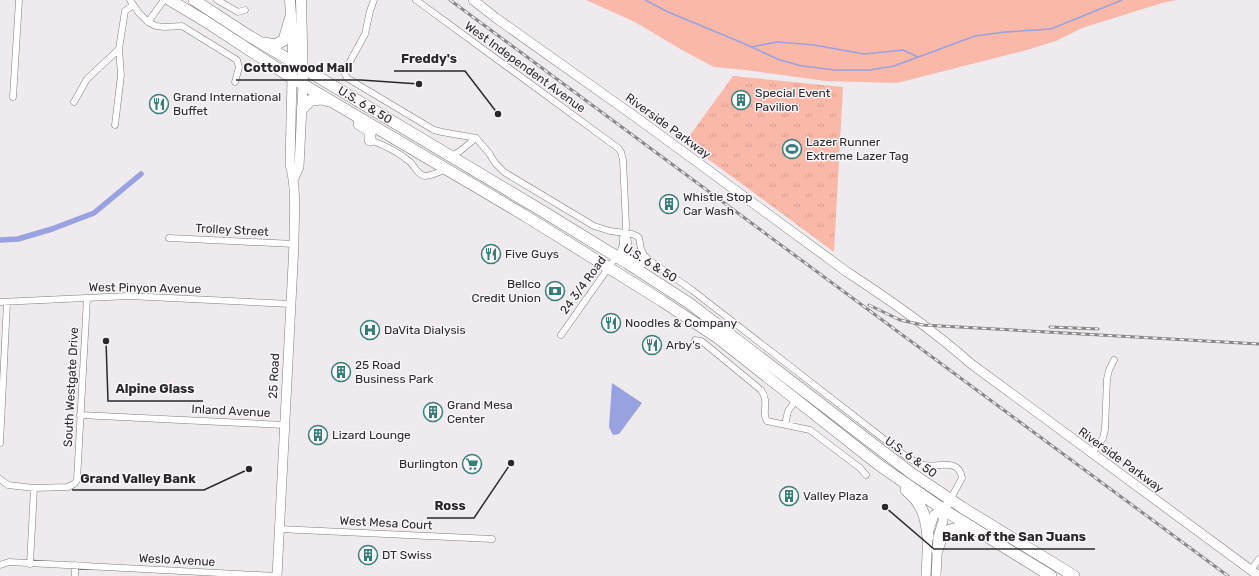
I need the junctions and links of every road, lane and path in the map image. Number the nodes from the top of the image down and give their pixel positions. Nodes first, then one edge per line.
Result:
1 (20, 0) edge
2 (164, 0) edge
3 (170, 0) edge
4 (183, 0) edge
5 (194, 0) edge
6 (217, 0) edge
7 (290, 0) edge
8 (301, 0) edge
9 (374, 0) edge
10 (416, 0) edge
11 (473, 0) edge
12 (132, 2) edge
13 (245, 10) dead end
14 (291, 16) junction
15 (223, 18) junction
16 (148, 22) junction
17 (246, 34) junction
18 (119, 49) junction
19 (293, 61) junction
20 (304, 67) junction
21 (292, 78) junction
22 (235, 82) dead end
23 (303, 84) junction
24 (13, 97) dead end
25 (74, 102) dead end
26 (339, 105) junction
27 (302, 109) junction
28 (115, 125) dead end
29 (375, 126) junction
30 (476, 138) junction
31 (370, 140) joint
32 (621, 152) joint
33 (452, 156) junction
34 (447, 169) junction
35 (294, 178) junction
36 (539, 209) junction
37 (626, 236) junction
38 (169, 238) dead end
39 (294, 244) junction
40 (616, 257) junction
41 (609, 269) junction
42 (86, 298) junction
43 (0, 302) edge
44 (7, 302) junction
45 (290, 304) junction
46 (705, 314) junction
47 (560, 335) dead end
48 (694, 340) dead end
49 (1114, 360) dead end
50 (796, 400) junction
51 (80, 415) junction
52 (284, 425) junction
53 (785, 425) junction
54 (0, 443) edge
55 (875, 447) junction
56 (1092, 453) junction
57 (879, 465) junction
58 (866, 475) dead end
59 (0, 479) edge
60 (34, 488) junction
61 (950, 500) junction
62 (944, 510) junction
63 (280, 529) junction
64 (978, 532) junction
65 (928, 537) junction
66 (492, 539) dead end
67 (937, 550) junction
68 (1259, 559) edge
69 (30, 564) junction
70 (76, 565) junction
71 (0, 566) edge
72 (1251, 570) junction
73 (1047, 574) edge
74 (75, 576) edge
75 (277, 576) edge
76 (926, 576) edge
77 (936, 576) edge
78 (1074, 576) edge
79 (1259, 576) edge

1 - 24 street
2 - 16 street
3 - 21 highway, U.S. 6 & 50
4 - 15 highway
5 - 15 highway, U.S. 6 & 50
6 - 13 street
7 - 14 main road, 25 Road
8 - 20 main road, 25 Road
9 - 30 street
10 - 32 street, West Independent Avenue
11 - 56 main road, Riverside Parkway
12 - 16 street
12 - 18 street
14 - 17 highway
14 - 19 main road, 25 Road
15 - 17 highway, U.S. 6 & 50
16 - 22 street
17 - 19 highway, U.S. 6 & 50
18 - 25 street
18 - 28 street
19 - 20 highway, U.S. 6 & 50
19 - 21 main road, 25 Road
20 - 23 main road, 25 Road
20 - 33 highway, U.S. 6 & 50
21 - 23 highway, U.S. 6 & 50
21 - 35 main road, 25 Road
23 - 26 highway, U.S. 6 & 50
23 - 27 main road, 25 Road
26 - 27 highway
26 - 29 highway, U.S. 6 & 50
26 - 31 highway
27 - 35 main road, 25 Road
29 - 33 highway
29 - 34 highway, U.S. 6 & 50
30 - 33 street
30 - 37 street
31 - 34 street
32 - 37 street, 24 3/4 Road
33 - 36 highway, U.S. 6 & 50
34 - 36 highway
34 - 41 highway, U.S. 6 & 50
35 - 39 main road, 25 Road
36 - 40 highway, U.S. 6 & 50
37 - 40 street, 24 3/4 Road
37 - 46 highway
37 - 61 street
38 - 39 street, Trolley Street
39 - 45 main road, 25 Road
40 - 41 street, 24 3/4 Road
40 - 46 highway, U.S. 6 & 50
41 - 46 highway
41 - 47 street, 24 3/4 Road
41 - 50 highway, U.S. 6 & 50
42 - 44 street, West Pinyon Avenue
42 - 45 street, West Pinyon Avenue
42 - 51 street, South Westgate Drive
43 - 44 street, West Pinyon Avenue
44 - 54 street
45 - 52 main road, 25 Road
46 - 55 highway, U.S. 6 & 50
48 - 53 street
49 - 56 street
50 - 53 street
50 - 55 highway
50 - 57 highway, U.S. 6 & 50
51 - 52 street, Inland Avenue
51 - 60 street, South Westgate Drive
52 - 63 main road, 25 Road
53 - 58 street
55 - 61 highway, U.S. 6 & 50
56 - 72 main road, Riverside Parkway
57 - 62 highway, U.S. 6 & 50
57 - 65 highway
59 - 60 street
60 - 69 street
61 - 62 main road
61 - 78 highway, U.S. 6 & 50
62 - 64 highway, U.S. 6 & 50
62 - 65 main road
62 - 67 main road
63 - 66 street, West Mesa Court
63 - 75 main road, 25 Road
64 - 67 highway
64 - 73 highway, U.S. 6 & 50
65 - 76 main road
67 - 77 main road
68 - 72 street
69 - 70 street, Weslo Avenue
69 - 71 street, Weslo Avenue
70 - 74 street
70 - 75 street, Weslo Avenue
72 - 79 main road, Riverside Parkway

